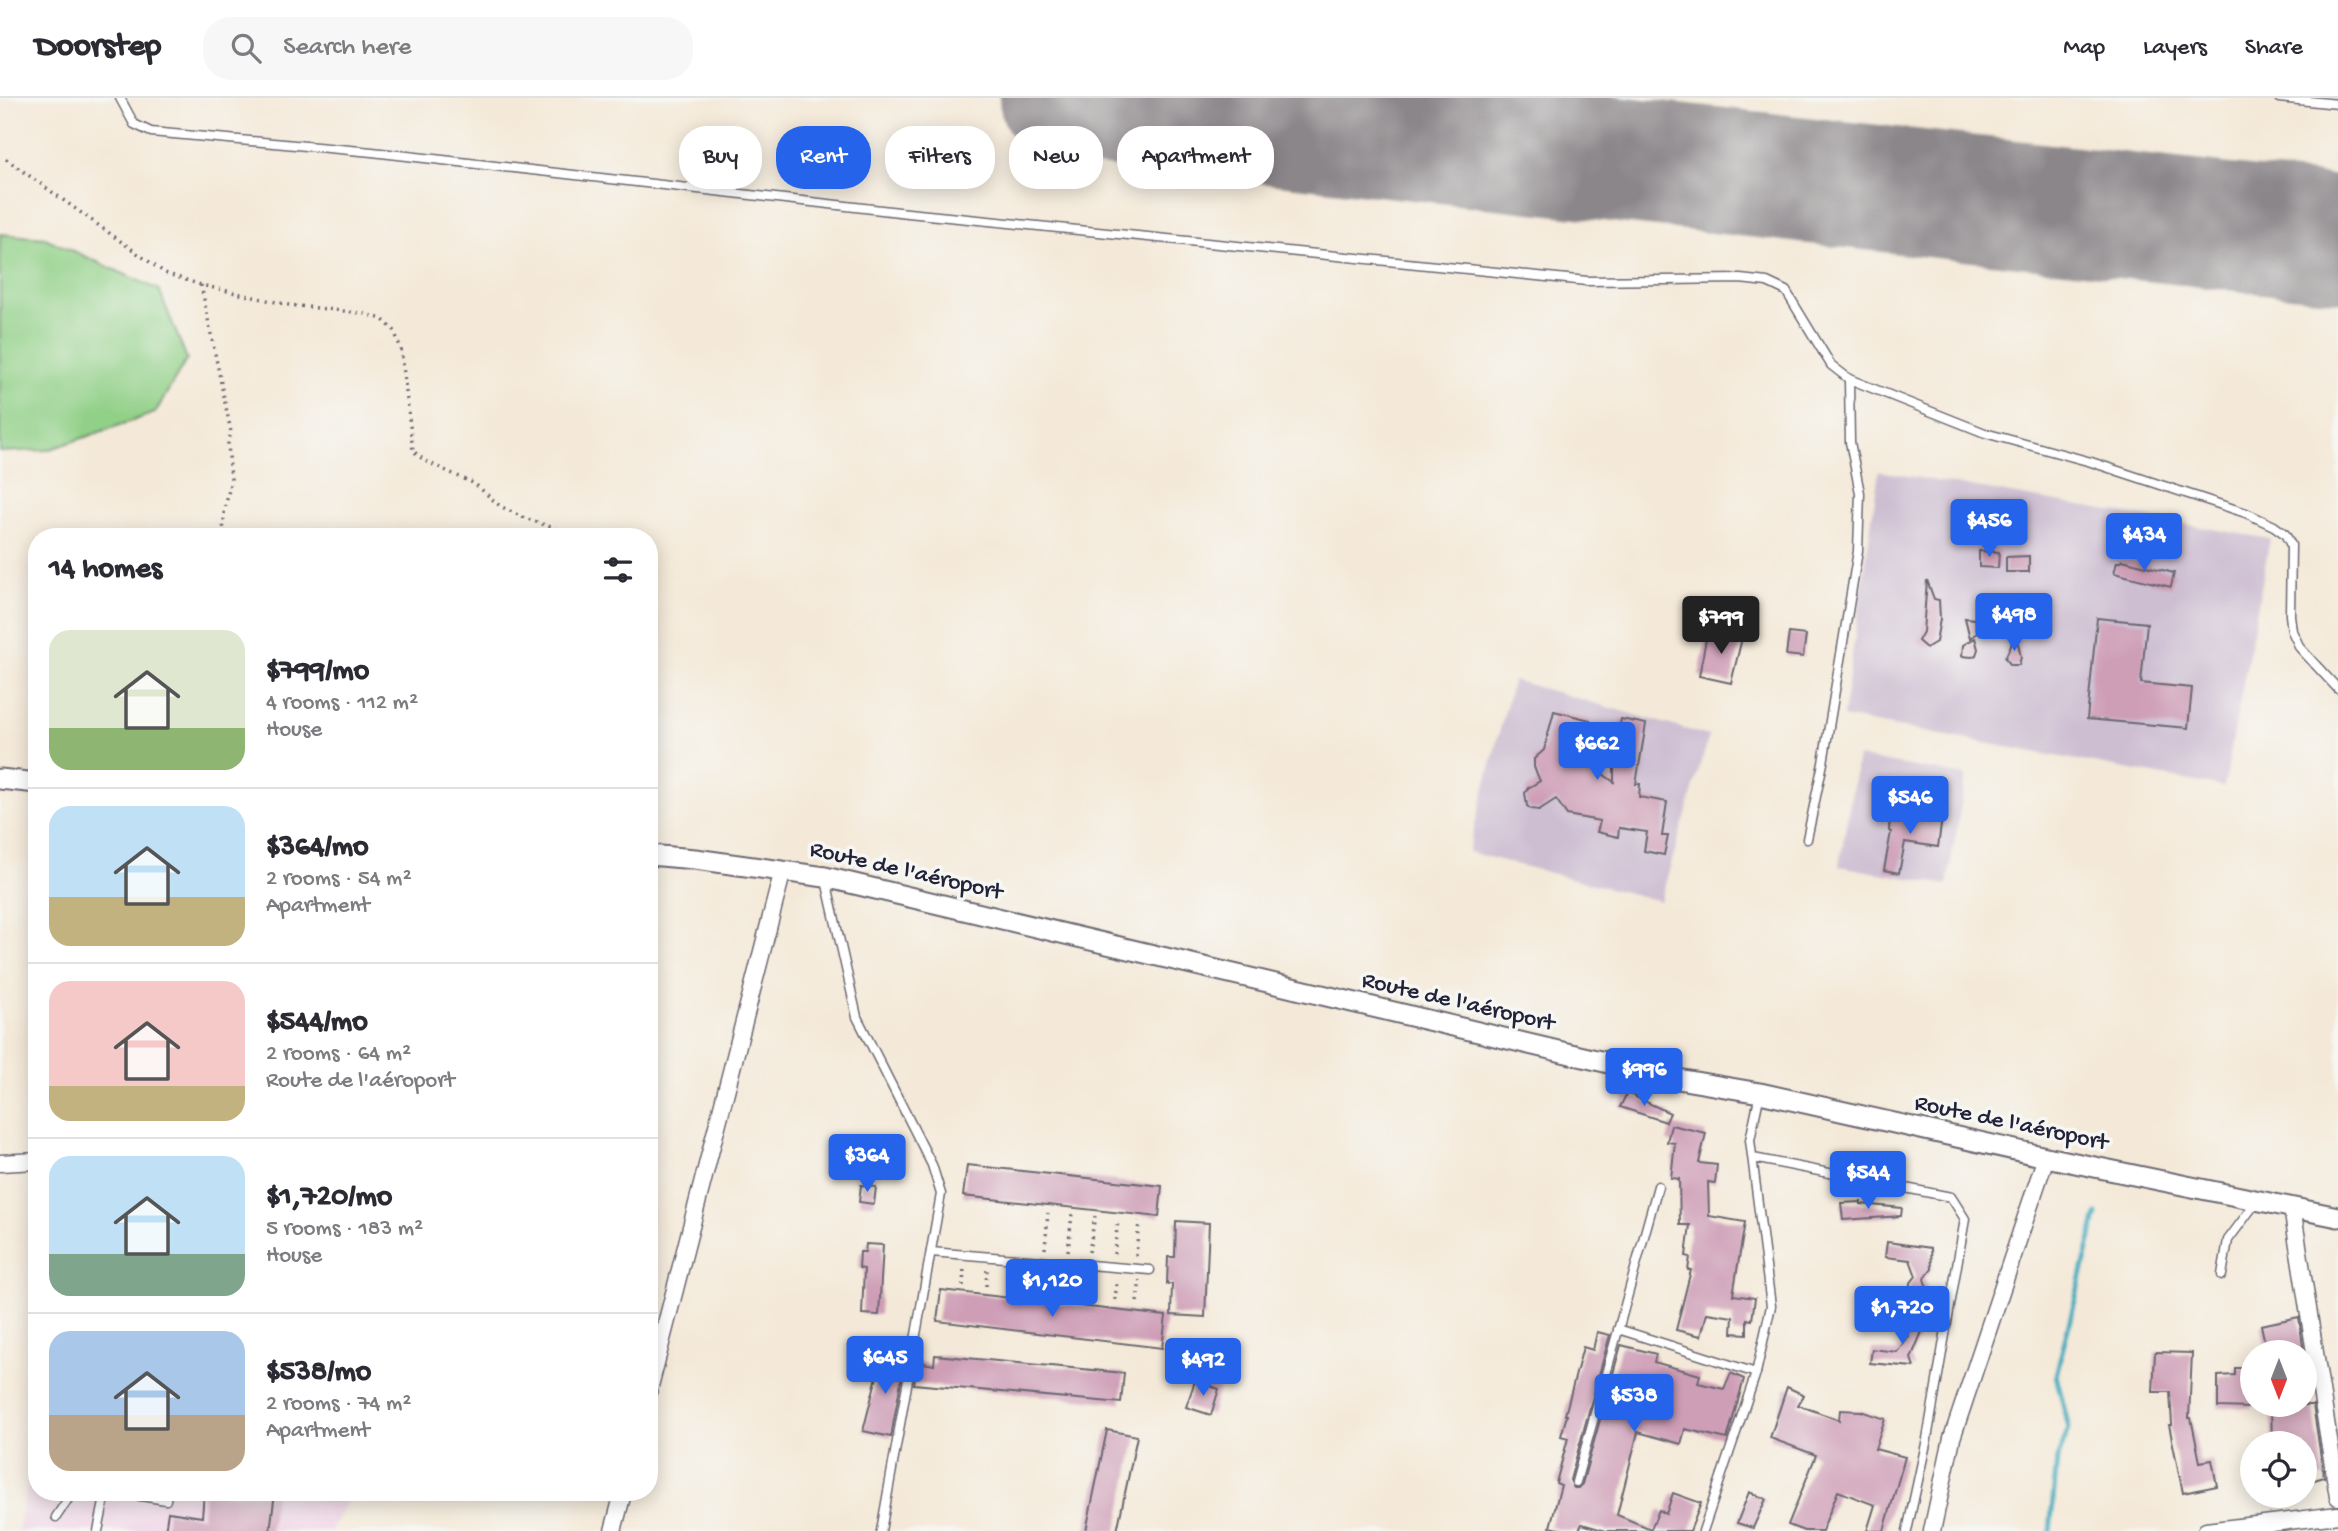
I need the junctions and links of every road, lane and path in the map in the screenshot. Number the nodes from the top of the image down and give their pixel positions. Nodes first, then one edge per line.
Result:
1 (120, 98) edge
2 (2278, 98) edge
3 (2338, 104) edge
4 (6, 159) dead end
5 (201, 285) junction
6 (1849, 379) junction
7 (223, 528) edge
8 (555, 528) edge
9 (2338, 689) edge
10 (0, 779) edge
11 (28, 782) edge
12 (1807, 839) dead end
13 (658, 856) edge
14 (783, 870) junction
15 (825, 877) junction
16 (1760, 1093) junction
17 (2046, 1157) junction
18 (1752, 1158) junction
19 (28, 1161) edge
20 (0, 1163) edge
21 (1658, 1186) dead end
22 (2257, 1201) junction
23 (2291, 1208) junction
24 (1048, 1213) dead end
25 (1072, 1214) dead end
26 (1095, 1216) dead end
27 (2338, 1217) edge
28 (1118, 1220) dead end
29 (1139, 1221) dead end
30 (931, 1252) junction
31 (965, 1255) junction
32 (1012, 1259) junction
33 (1046, 1261) junction
34 (1070, 1263) junction
35 (1091, 1265) junction
36 (1116, 1267) junction
37 (1142, 1269) junction
38 (2222, 1275) dead end
39 (962, 1286) dead end
40 (1010, 1291) dead end
41 (1044, 1295) dead end
42 (1068, 1297) dead end
43 (1090, 1299) dead end
44 (1115, 1300) dead end
45 (1137, 1302) dead end
46 (1618, 1329) junction
47 (658, 1355) edge
48 (1756, 1373) junction
49 (1576, 1482) dead end
50 (2338, 1497) edge
51 (67, 1501) edge
52 (104, 1501) edge
53 (621, 1501) edge
54 (2338, 1515) edge
55 (56, 1517) dead end
56 (98, 1531) edge
57 (613, 1531) edge
58 (881, 1531) edge
59 (1703, 1531) edge
60 (1907, 1531) edge
61 (1932, 1531) edge
62 (2206, 1531) edge

1 - 6 lane
2 - 3 lane
4 - 5 path
5 - 7 path
5 - 8 path
6 - 9 lane
6 - 12 lane
10 - 11 street
13 - 14 street, Route de l'aéroport
14 - 15 street, Route de l'aéroport
14 - 47 street
15 - 16 street, Route de l'aéroport
15 - 30 lane
16 - 17 street, Route de l'aéroport
16 - 18 lane
17 - 22 street, Route de l'aéroport
17 - 61 street
18 - 48 lane
18 - 60 lane
19 - 20 street
21 - 46 lane
22 - 23 street, Route de l'aéroport
22 - 38 lane
23 - 27 street, Route de l'aéroport
23 - 50 street
24 - 33 path
25 - 34 path
26 - 35 path
28 - 36 path
29 - 37 path
30 - 31 lane
30 - 58 lane
31 - 32 lane
31 - 39 path
32 - 33 lane
32 - 40 path
33 - 34 lane
33 - 41 path
34 - 35 lane
34 - 42 path
35 - 36 lane
35 - 43 path
36 - 37 lane
36 - 44 path
37 - 45 path
46 - 48 lane
46 - 49 lane
48 - 59 lane
51 - 55 lane
52 - 56 lane
53 - 57 street
54 - 62 street

